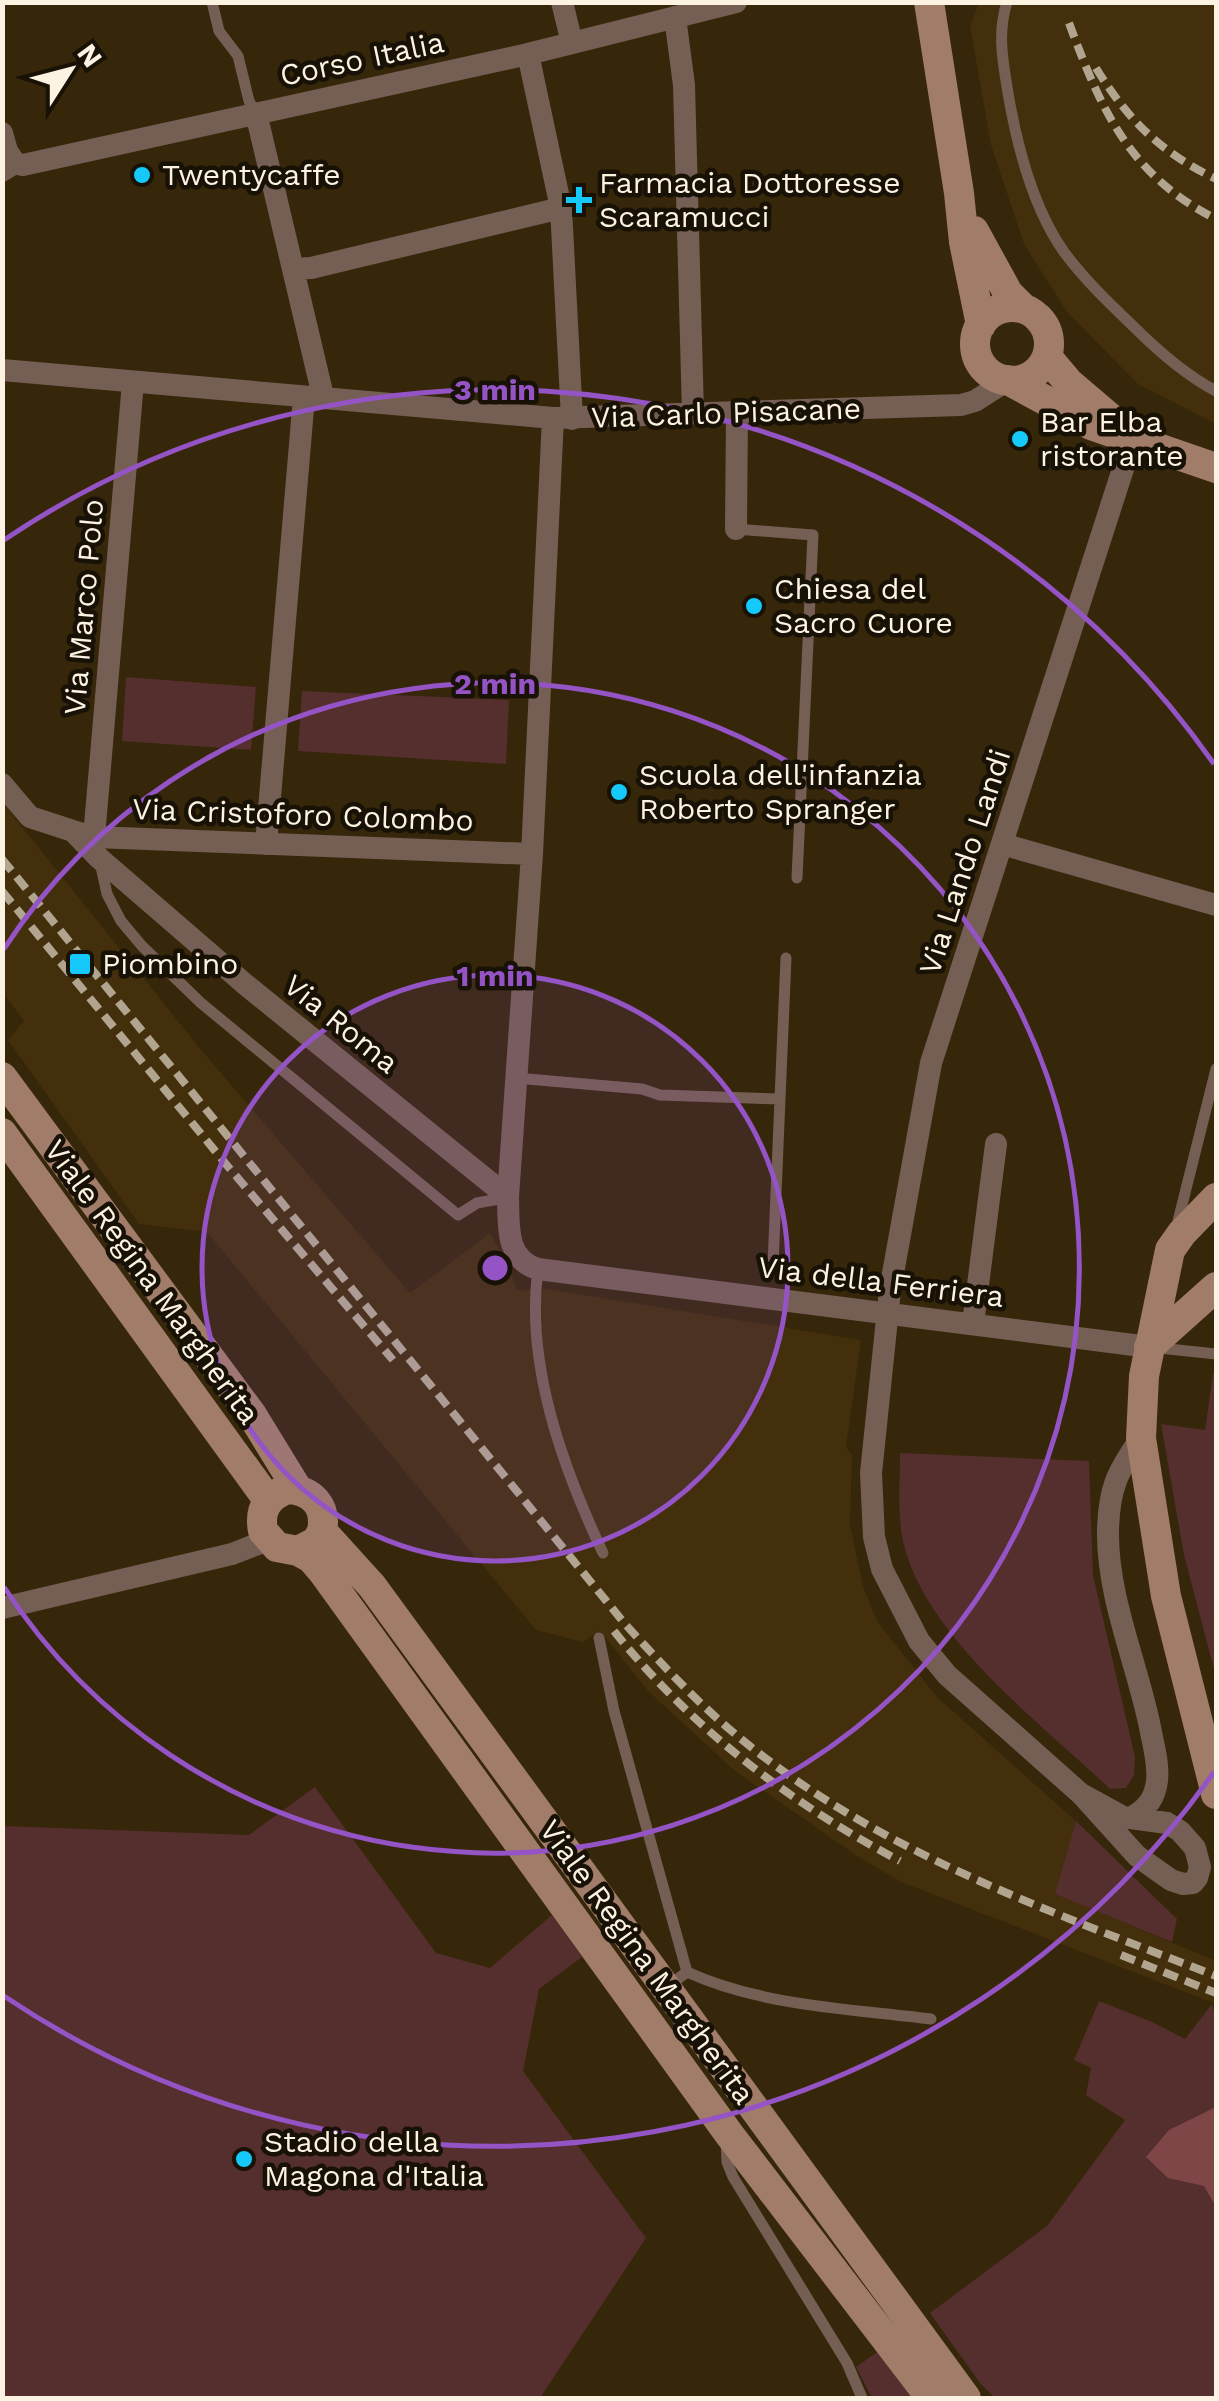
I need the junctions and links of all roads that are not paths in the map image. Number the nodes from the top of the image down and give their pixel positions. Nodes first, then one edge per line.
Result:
1 (212, 2) edge
2 (562, 2) edge
3 (736, 2) edge
4 (929, 2) edge
5 (1007, 2) edge
6 (675, 17) junction
7 (572, 44) junction
8 (528, 54) junction
9 (256, 113) junction
10 (2, 133) edge
11 (9, 167) edge
12 (959, 193) junction
13 (561, 208) junction
14 (293, 269) junction
15 (1023, 308) junction
16 (981, 325) junction
17 (1047, 357) junction
18 (2, 370) edge
19 (1008, 380) junction
20 (133, 382) junction
21 (1216, 391) edge
22 (314, 396) junction
23 (737, 412) junction
24 (693, 413) junction
25 (562, 419) junction
26 (1133, 438) junction
27 (1216, 468) edge
28 (736, 529) joint
29 (2, 784) edge
30 (89, 842) junction
31 (266, 844) junction
32 (1002, 844) junction
33 (532, 854) junction
34 (796, 878) dead end
35 (1216, 905) edge
36 (786, 958) dead end
37 (1216, 1070) edge
38 (516, 1078) junction
39 (6, 1089) edge
40 (780, 1099) junction
41 (2, 1132) edge
42 (996, 1144) dead end
43 (508, 1197) junction
44 (1210, 1212) edge
45 (1170, 1250) junction
46 (773, 1265) dead end
47 (538, 1270) junction
48 (1216, 1286) edge
49 (890, 1312) junction
50 (973, 1324) junction
51 (1149, 1347) junction
52 (1216, 1354) edge
53 (1141, 1438) junction
54 (298, 1490) junction
55 (268, 1500) junction
56 (322, 1531) junction
57 (268, 1540) junction
58 (298, 1552) junction
59 (603, 1553) dead end
60 (2, 1608) edge
61 (599, 1638) dead end
62 (1081, 1794) junction
63 (1216, 1794) edge
64 (1132, 1817) junction
65 (676, 1980) junction
66 (931, 2019) dead end
67 (729, 2134) junction
68 (787, 2153) junction
69 (761, 2174) junction
70 (862, 2398) edge
71 (931, 2398) edge
72 (966, 2398) edge

1 - 9 lane
2 - 7 street
3 - 6 street, Corso Italia
4 - 12 street
5 - 21 lane
6 - 7 street, Corso Italia
6 - 24 street
7 - 8 street, Corso Italia
8 - 9 street, Corso Italia
8 - 13 street
9 - 11 street, Corso Italia
9 - 14 street
10 - 11 street
12 - 15 street
12 - 16 street
13 - 14 street
13 - 25 street
14 - 22 street
15 - 16 street
15 - 17 street
16 - 19 street
17 - 19 street
17 - 26 street
18 - 20 street, Via Carlo Pisacane
19 - 23 street, Via Carlo Pisacane
19 - 26 street
20 - 22 street, Via Carlo Pisacane
20 - 30 street, Via Marco Polo
22 - 25 street, Via Carlo Pisacane
22 - 31 street
23 - 24 street, Via Carlo Pisacane
23 - 28 street
24 - 25 street, Via Carlo Pisacane
25 - 33 street
26 - 27 street
26 - 32 street, Via Lando Landi
28 - 34 lane
29 - 30 street, Via Roma
30 - 31 street, Via Cristoforo Colombo
30 - 43 street, Via Roma
30 - 43 lane
31 - 33 street, Via Cristoforo Colombo
32 - 35 street
32 - 49 street, Via Lando Landi
33 - 38 street
36 - 40 lane
37 - 45 lane
38 - 40 lane
38 - 43 street
39 - 54 street, Viale Regina Margherita
40 - 46 lane
41 - 55 street, Viale Regina Margherita
42 - 50 street
43 - 47 street
44 - 45 street
45 - 51 street
47 - 49 street, Via della Ferriera
47 - 59 lane
48 - 51 street
49 - 50 street, Via della Ferriera
49 - 62 street, Via Lando Landi
50 - 51 street, Via della Ferriera
51 - 52 lane, Via della Ferriera
51 - 53 street
53 - 63 street
53 - 64 street
54 - 55 street
54 - 56 street, Viale Regina Margherita
55 - 57 street
56 - 58 street
56 - 65 street, Viale Regina Margherita
57 - 58 street, Viale Regina Margherita
57 - 60 street
58 - 67 street, Viale Regina Margherita
61 - 65 lane
62 - 64 street
62 - 64 street
65 - 66 lane
65 - 68 street, Viale Regina Margherita
67 - 69 street, Viale Regina Margherita
67 - 70 lane
68 - 69 street
68 - 72 street, Viale Regina Margherita
69 - 71 street, Viale Regina Margherita

